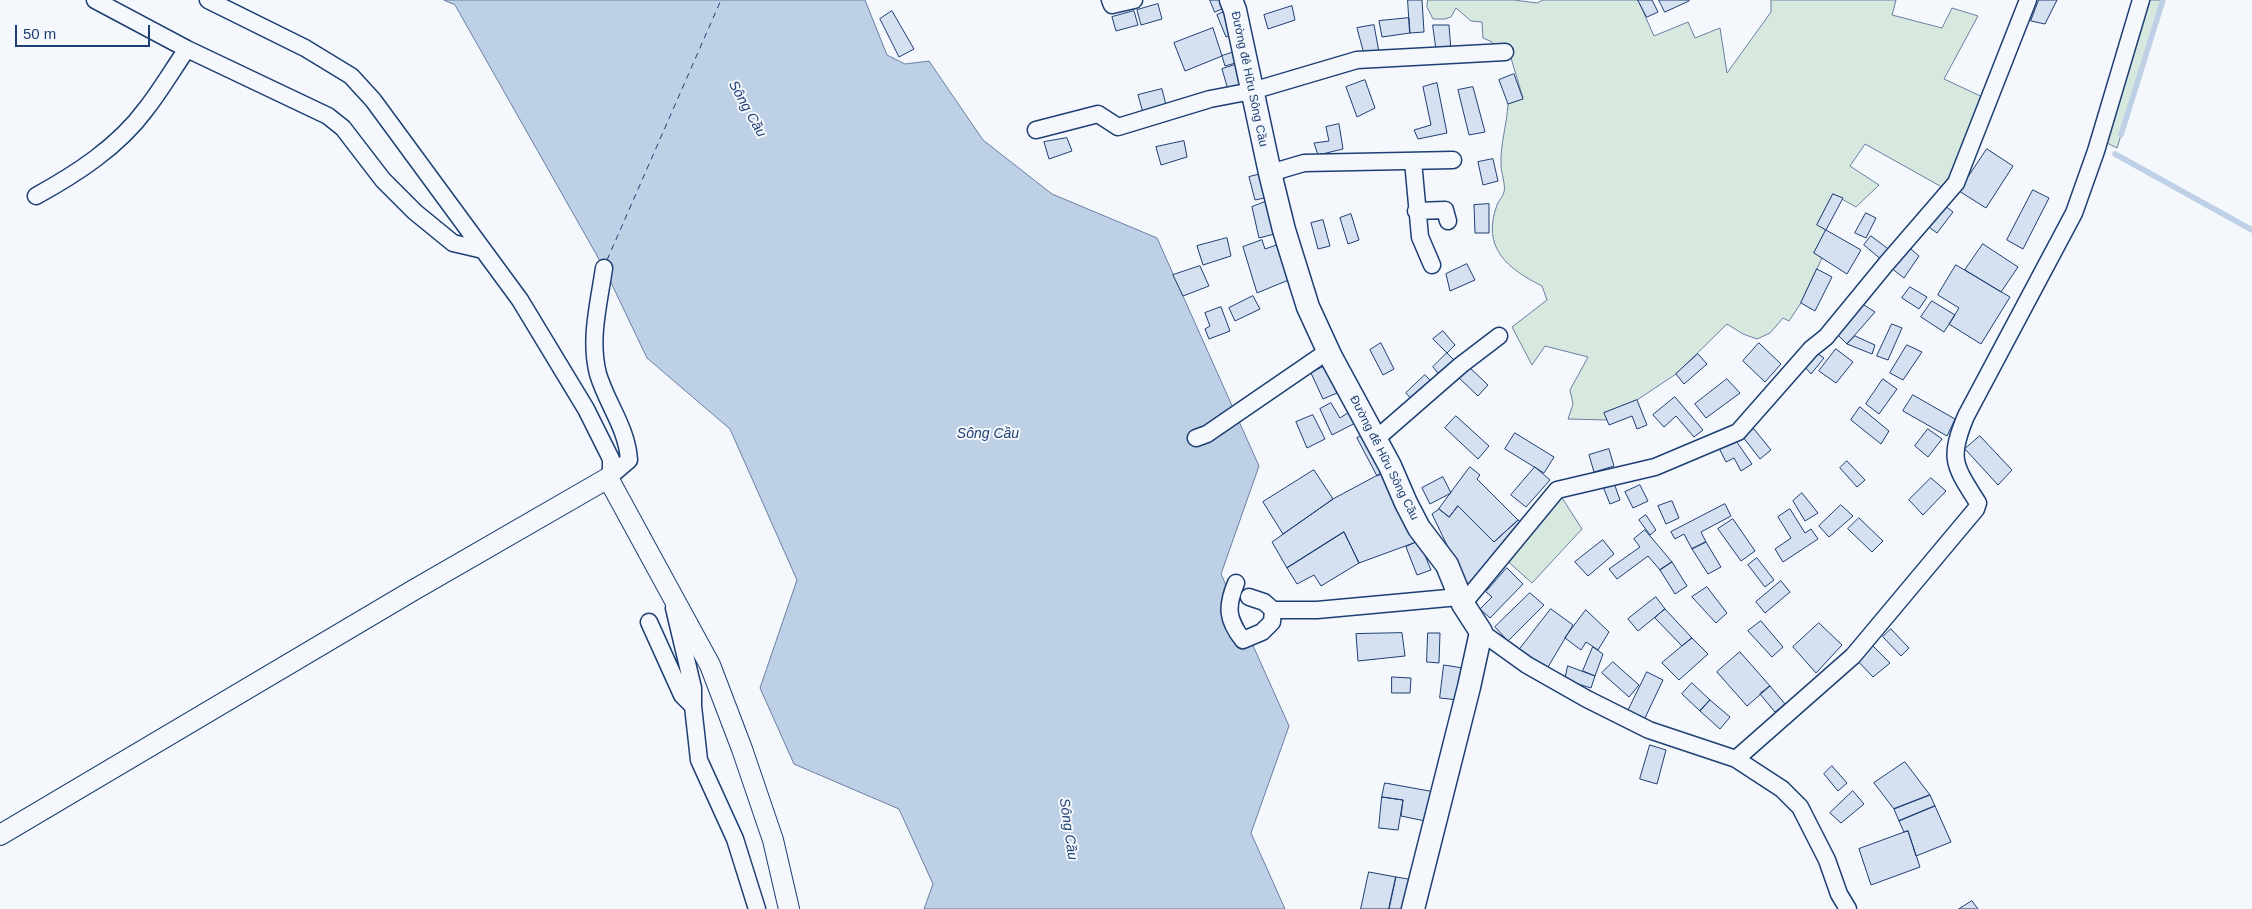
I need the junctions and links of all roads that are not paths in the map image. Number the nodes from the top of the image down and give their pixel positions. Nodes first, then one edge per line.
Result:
1 (95, 0) edge
2 (208, 0) edge
3 (1110, 0) edge
4 (1134, 0) edge
5 (1231, 0) edge
6 (2028, 0) edge
7 (2142, 0) edge
8 (187, 49) junction
9 (1505, 52) dead end
10 (1252, 91) junction
11 (1036, 130) dead end
12 (1454, 160) dead end
13 (1413, 161) junction
14 (1270, 173) junction
15 (36, 196) dead end
16 (1416, 211) junction
17 (1448, 222) dead end
18 (483, 250) junction
19 (1432, 265) dead end
20 (604, 268) dead end
21 (1499, 336) dead end
22 (1328, 351) junction
23 (1196, 438) dead end
24 (1376, 439) junction
25 (608, 478) junction
26 (1236, 583) dead end
27 (1250, 597) dead end
28 (671, 598) junction
29 (1461, 601) junction
30 (1273, 610) junction
31 (649, 622) dead end
32 (1480, 632) junction
33 (693, 706) junction
34 (1736, 759) junction
35 (0, 835) edge
36 (757, 909) edge
37 (789, 909) edge
38 (1413, 909) edge
39 (1848, 909) edge

1 - 8 street
2 - 18 street
3 - 4 street
5 - 10 main road, Đường đê Hữu Sông Cầu
6 - 29 street
7 - 34 street
8 - 15 street
8 - 18 street
9 - 10 street
10 - 11 street
10 - 14 main road, Đường đê Hữu Sông Cầu
12 - 13 street
13 - 14 street
13 - 16 street
14 - 22 main road, Đường đê Hữu Sông Cầu
16 - 17 street
16 - 19 street
18 - 25 street
20 - 25 street
21 - 24 street
22 - 23 street
22 - 24 main road, Đường đê Hữu Sông Cầu
24 - 29 main road, Đường đê Hữu Sông Cầu
25 - 28 street
25 - 35 street
26 - 30 street
27 - 30 street
28 - 33 street
28 - 37 street
29 - 30 street
29 - 32 main road, Đường đê Hữu Sông Cầu
31 - 33 street
32 - 34 street
32 - 38 main road
33 - 36 street
34 - 39 street

